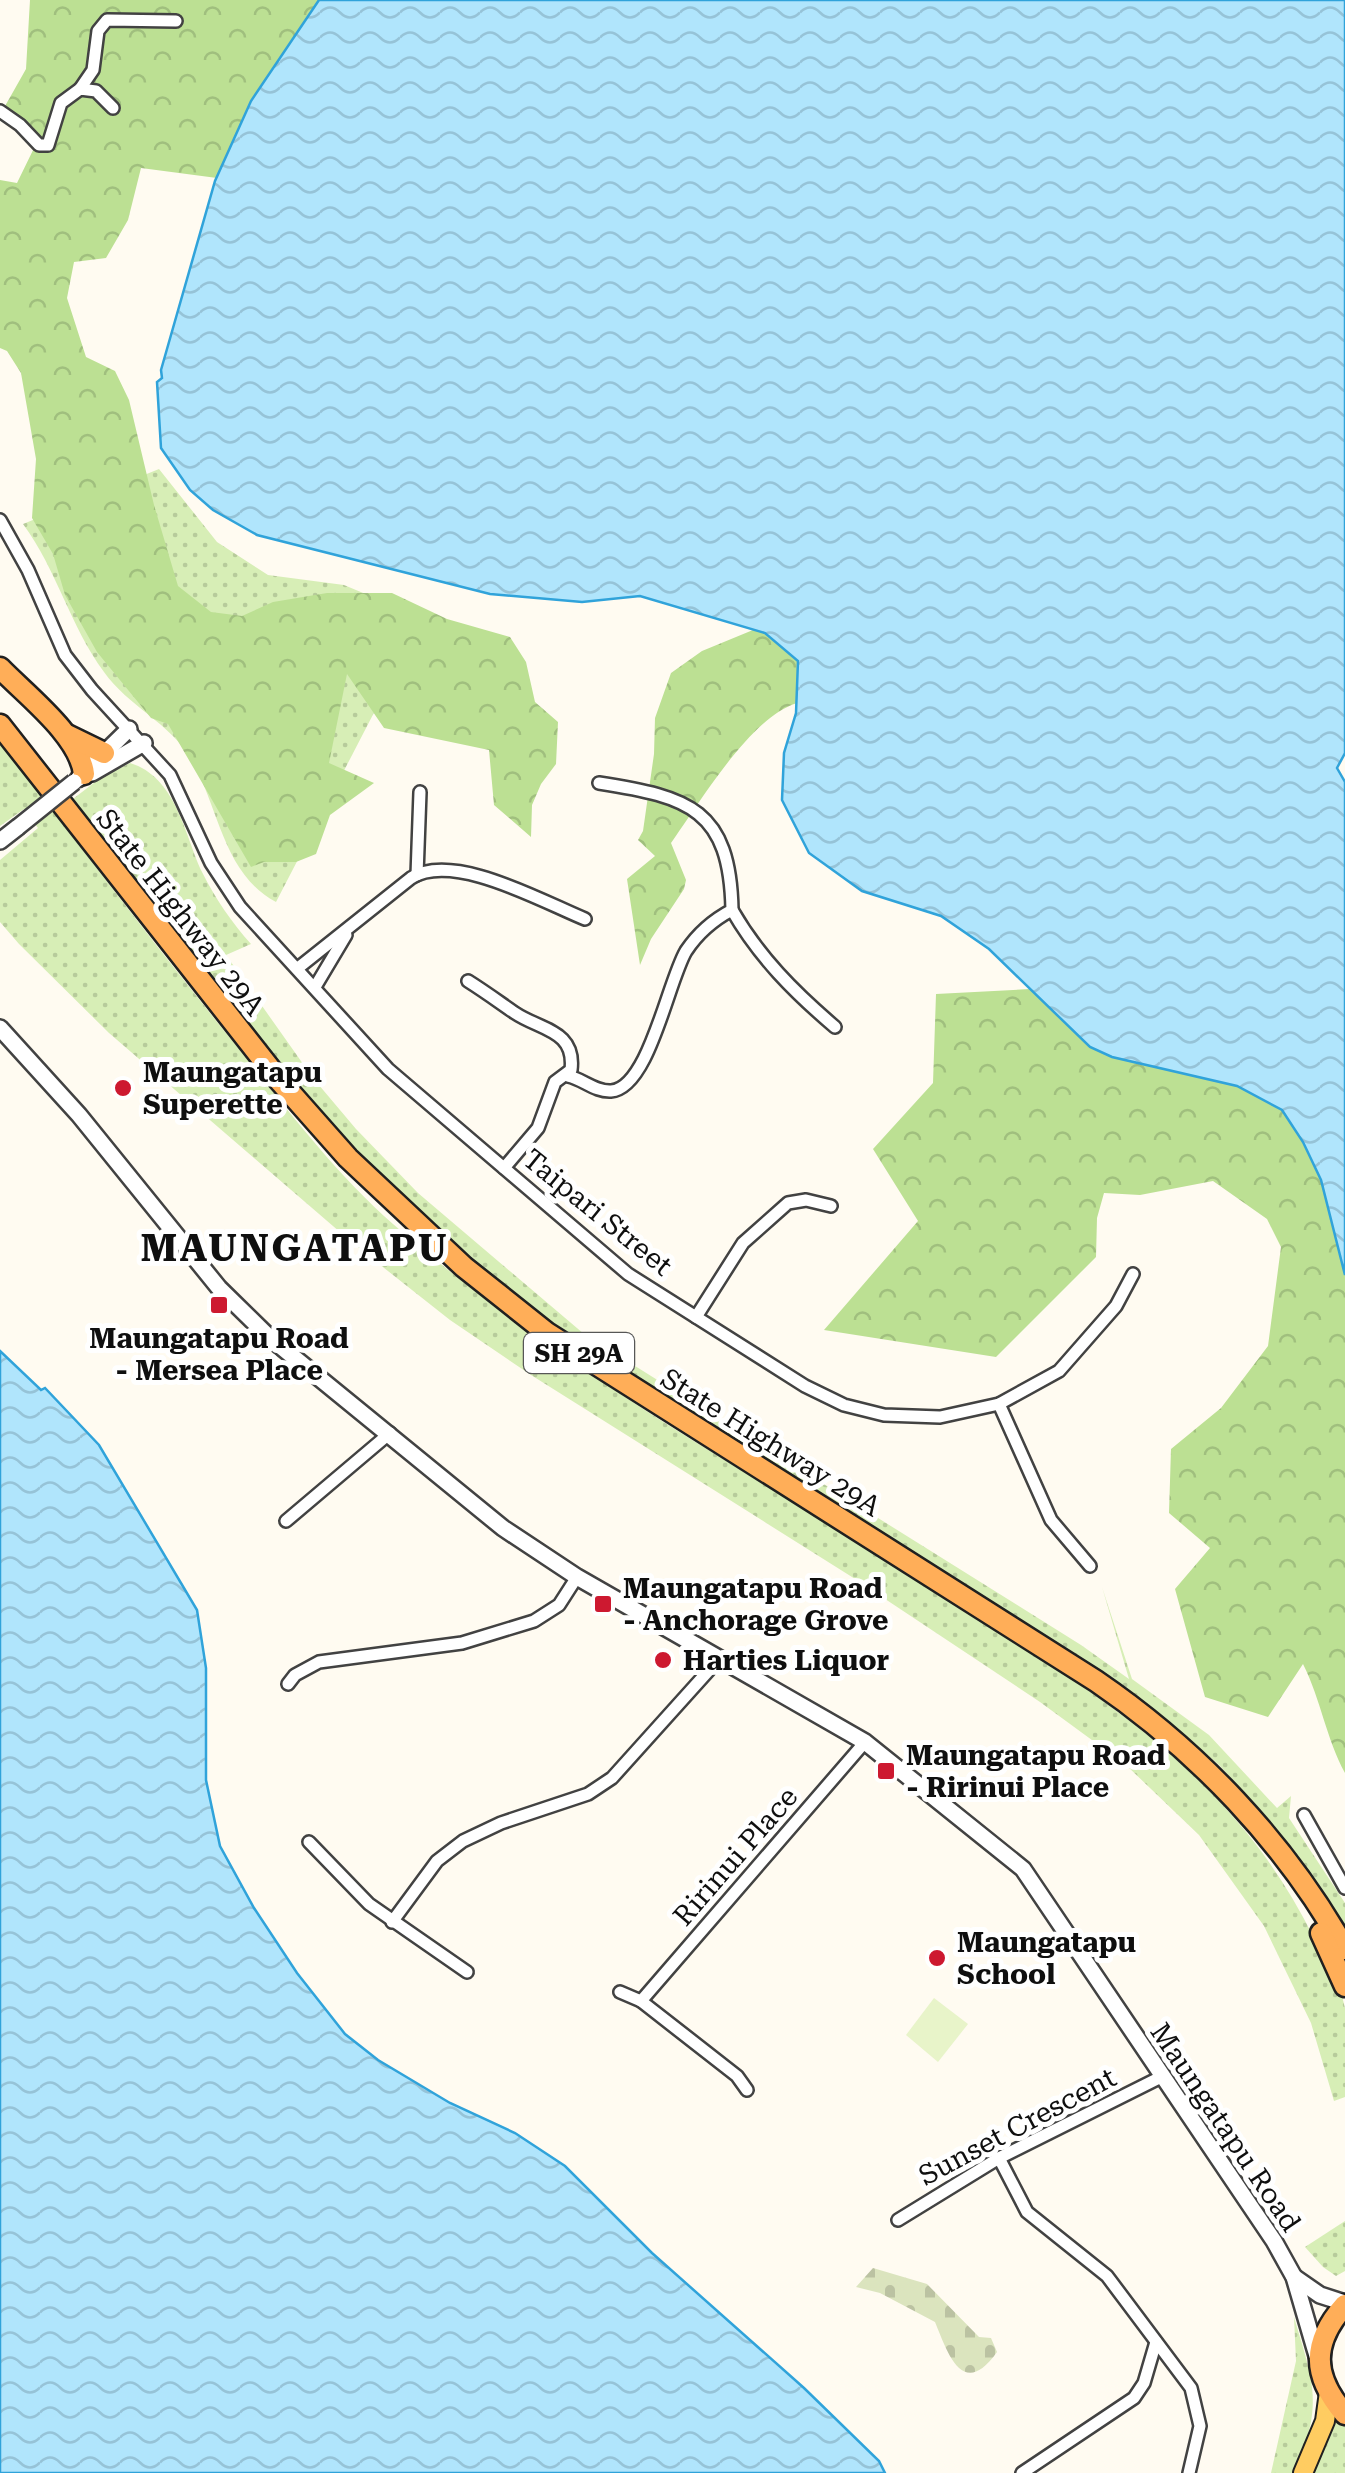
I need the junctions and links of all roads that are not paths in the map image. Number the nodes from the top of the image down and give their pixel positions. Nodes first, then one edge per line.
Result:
1 (176, 22) dead end
2 (80, 89) junction
3 (112, 108) dead end
4 (0, 111) edge
5 (0, 520) edge
6 (0, 668) edge
7 (0, 725) edge
8 (129, 729) junction
9 (65, 734) junction
10 (144, 744) junction
11 (104, 753) junction
12 (79, 778) junction
13 (598, 783) dead end
14 (420, 792) dead end
15 (0, 841) edge
16 (417, 874) junction
17 (732, 910) junction
18 (585, 919) dead end
19 (351, 928) junction
20 (298, 968) junction
21 (468, 981) dead end
22 (315, 987) junction
23 (0, 1028) edge
24 (835, 1028) dead end
25 (568, 1076) junction
26 (504, 1168) junction
27 (831, 1206) dead end
28 (1133, 1274) dead end
29 (696, 1318) junction
30 (998, 1404) junction
31 (390, 1433) junction
32 (286, 1521) dead end
33 (1090, 1566) dead end
34 (577, 1578) junction
35 (720, 1658) junction
36 (288, 1684) dead end
37 (865, 1742) junction
38 (1304, 1815) dead end
39 (309, 1842) dead end
40 (1275, 1848) junction
41 (1345, 1888) edge
42 (392, 1922) junction
43 (1345, 1950) edge
44 (467, 1972) dead end
45 (1345, 1986) edge
46 (620, 1992) dead end
47 (641, 2001) junction
48 (1161, 2077) junction
49 (747, 2090) dead end
50 (999, 2158) junction
51 (898, 2220) dead end
52 (1294, 2277) junction
53 (1345, 2304) edge
54 (1156, 2342) junction
55 (1319, 2364) junction
56 (1329, 2392) junction
57 (1345, 2414) edge
58 (1022, 2473) edge
59 (1189, 2473) edge
60 (1304, 2473) edge

1 - 2 street
2 - 3 street
2 - 4 street
5 - 8 street, Taipari Street
6 - 9 highway
7 - 40 highway, State Highway 29A / SH 29A
8 - 10 street, Taipari Street
8 - 11 street
9 - 11 highway
9 - 12 highway
10 - 12 street
10 - 20 street, Taipari Street
11 - 12 street
12 - 15 street, bridge
13 - 17 street
14 - 16 street
16 - 18 street
16 - 19 street
17 - 24 street
17 - 25 street
19 - 20 street
19 - 22 street
20 - 22 street, Taipari Street
21 - 25 street
22 - 26 street, Taipari Street
23 - 31 street, Maungatapu Road
25 - 26 street
26 - 29 street, Taipari Street
27 - 29 street
28 - 30 street, Taipari Street
29 - 30 street, Taipari Street
30 - 33 street
31 - 32 street
31 - 34 street, Maungatapu Road
34 - 35 street, Maungatapu Road
34 - 36 street
35 - 37 street, Maungatapu Road
35 - 42 street
37 - 47 street, Ririnui Place
37 - 48 street, Maungatapu Road
38 - 41 street
39 - 42 street
40 - 43 highway, State Highway 29A / SH 29A
40 - 45 highway, State Highway 29A / SH 29A
42 - 44 street
46 - 47 street
47 - 49 street
48 - 50 street, Sunset Crescent
48 - 52 street, Maungatapu Road
50 - 51 street, Sunset Crescent
50 - 54 street
52 - 53 street
52 - 55 street, Maungatapu Road
53 - 55 highway
54 - 58 street
54 - 59 street
55 - 56 highway
56 - 57 highway
56 - 60 main road

